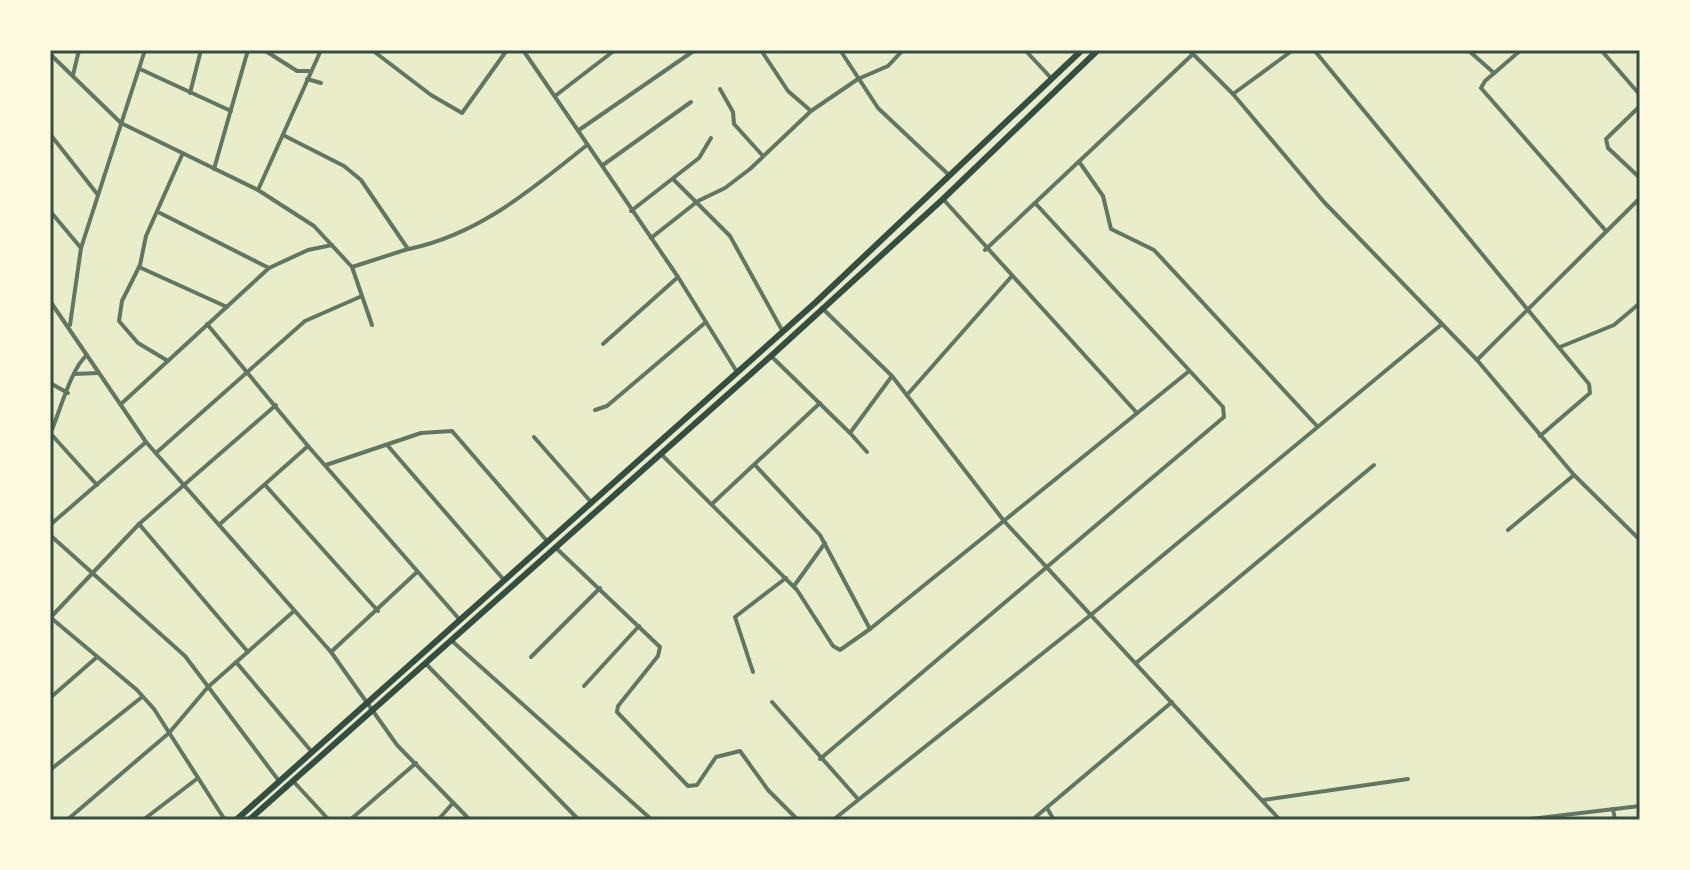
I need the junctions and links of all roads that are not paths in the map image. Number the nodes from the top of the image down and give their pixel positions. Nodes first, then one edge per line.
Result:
1 (79, 50) edge
2 (145, 50) edge
3 (201, 50) edge
4 (248, 50) edge
5 (264, 50) edge
6 (321, 50) edge
7 (372, 50) edge
8 (507, 50) edge
9 (523, 50) edge
10 (615, 50) edge
11 (695, 50) edge
12 (761, 50) edge
13 (840, 50) edge
14 (903, 50) edge
15 (1025, 50) edge
16 (1082, 50) edge
17 (1098, 50) edge
18 (1293, 50) edge
19 (1314, 50) edge
20 (1468, 50) edge
21 (1521, 50) edge
22 (1601, 50) edge
23 (1191, 52) edge
24 (50, 54) edge
25 (140, 69) junction
26 (297, 71) junction
27 (310, 71) junction
28 (1494, 73) junction
29 (73, 75) junction
30 (307, 79) junction
31 (858, 79) junction
32 (1052, 79) junction
33 (321, 83) dead end
34 (304, 85) junction
35 (720, 89) dead end
36 (190, 93) junction
37 (1233, 94) junction
38 (1640, 95) edge
39 (555, 96) junction
40 (691, 102) dead end
41 (1640, 106) edge
42 (231, 111) junction
43 (811, 111) junction
44 (121, 123) junction
45 (579, 130) junction
46 (50, 134) edge
47 (283, 135) junction
48 (711, 138) dead end
49 (587, 145) junction
50 (182, 155) junction
51 (763, 156) junction
52 (1080, 163) junction
53 (603, 165) junction
54 (214, 169) junction
55 (951, 177) junction
56 (1640, 178) edge
57 (674, 180) junction
58 (258, 190) junction
59 (98, 195) junction
60 (1640, 198) edge
61 (943, 199) junction
62 (698, 201) junction
63 (1036, 204) junction
64 (50, 211) edge
65 (631, 211) junction
66 (159, 212) junction
67 (1606, 231) junction
68 (650, 238) junction
69 (332, 245) junction
70 (81, 248) junction
71 (408, 249) junction
72 (985, 250) junction
73 (139, 267) junction
74 (352, 267) junction
75 (269, 268) junction
76 (678, 277) junction
77 (1011, 277) junction
78 (362, 296) junction
79 (50, 301) edge
80 (1640, 303) edge
81 (227, 307) junction
82 (822, 308) junction
83 (1530, 311) junction
84 (706, 322) junction
85 (207, 324) junction
86 (1442, 324) junction
87 (372, 325) dead end
88 (70, 327) junction
89 (783, 332) junction
90 (603, 344) dead end
91 (1560, 347) junction
92 (87, 355) junction
93 (771, 356) junction
94 (1477, 360) junction
95 (168, 361) junction
96 (737, 372) junction
97 (1188, 372) junction
98 (98, 373) junction
99 (248, 373) junction
100 (74, 374) junction
101 (892, 376) junction
102 (50, 383) edge
103 (68, 393) junction
104 (907, 395) junction
105 (820, 403) junction
106 (121, 404) junction
107 (276, 405) junction
108 (595, 410) dead end
109 (1137, 413) junction
110 (1317, 426) junction
111 (50, 433) edge
112 (850, 433) junction
113 (1540, 436) junction
114 (534, 437) dead end
115 (146, 442) junction
116 (308, 446) junction
117 (388, 446) junction
118 (867, 452) dead end
119 (156, 453) junction
120 (661, 454) junction
121 (755, 465) junction
122 (1374, 465) dead end
123 (325, 466) junction
124 (1574, 475) junction
125 (97, 485) junction
126 (186, 485) junction
127 (266, 486) junction
128 (591, 502) junction
129 (713, 503) junction
130 (1004, 521) junction
131 (139, 524) junction
132 (50, 525) edge
133 (220, 525) junction
134 (1508, 530) dead end
135 (50, 535) edge
136 (1640, 540) edge
137 (547, 541) junction
138 (825, 543) junction
139 (556, 548) junction
140 (1047, 567) junction
141 (417, 572) junction
142 (90, 573) junction
143 (786, 578) junction
144 (504, 580) junction
145 (794, 586) junction
146 (600, 588) junction
147 (294, 611) junction
148 (378, 611) junction
149 (1092, 614) junction
150 (50, 618) edge
151 (460, 620) junction
152 (640, 625) junction
153 (870, 629) junction
154 (452, 641) junction
155 (248, 652) junction
156 (331, 652) junction
157 (97, 657) junction
158 (531, 657) dead end
159 (236, 662) junction
160 (1136, 663) junction
161 (427, 665) junction
162 (753, 672) dead end
163 (584, 686) dead end
164 (208, 687) junction
165 (143, 696) junction
166 (50, 698) edge
167 (368, 702) junction
168 (772, 702) dead end
169 (1172, 702) junction
170 (374, 710) junction
171 (169, 733) junction
172 (312, 753) junction
173 (820, 759) junction
174 (416, 763) junction
175 (50, 770) edge
176 (198, 778) junction
177 (1408, 779) dead end
178 (292, 780) junction
179 (279, 781) junction
180 (858, 799) junction
181 (1263, 800) junction
182 (452, 804) junction
183 (1640, 806) edge
184 (1046, 808) junction
185 (1613, 809) junction
186 (67, 820) edge
187 (143, 820) edge
188 (225, 820) edge
189 (236, 820) edge
190 (249, 820) edge
191 (329, 820) edge
192 (350, 820) edge
193 (438, 820) edge
194 (470, 820) edge
195 (579, 820) edge
196 (652, 820) edge
197 (798, 820) edge
198 (833, 820) edge
199 (1032, 820) edge
200 (1054, 820) edge
201 (1280, 820) edge
202 (1522, 820) edge
203 (1615, 820) edge

1 - 29 street
2 - 25 street
3 - 36 street
4 - 42 street
5 - 26 street
6 - 27 street
7 - 8 street
9 - 39 street
10 - 39 street
11 - 45 street
12 - 43 street
13 - 31 street
14 - 31 street
15 - 32 street
16 - 32 main road
17 - 61 main road
18 - 37 street
19 - 83 street
20 - 28 street
21 - 28 street
22 - 38 street
23 - 37 street
23 - 52 street
24 - 29 street
25 - 36 street
25 - 44 street
26 - 27 street
26 - 34 street
27 - 30 street
28 - 67 street
29 - 44 street
30 - 33 street
30 - 34 street
31 - 43 street
31 - 55 street
32 - 55 main road
34 - 47 street
35 - 51 street
36 - 42 street
37 - 86 street
39 - 45 street
40 - 53 street
41 - 56 street
42 - 54 street
43 - 51 street
44 - 50 street
44 - 59 street
45 - 49 street
46 - 59 street
47 - 58 street
47 - 71 street
48 - 57 street
49 - 53 street
49 - 71 street
50 - 54 street
50 - 66 street
51 - 62 street
52 - 63 street
52 - 110 street
53 - 65 street
54 - 58 street
55 - 89 main road
57 - 62 street
57 - 65 street
58 - 69 street
59 - 70 street
60 - 67 street
61 - 72 street
61 - 82 main road
62 - 68 street
62 - 89 street
63 - 72 street
63 - 97 street
64 - 70 street
65 - 68 street
66 - 73 street
66 - 75 street
67 - 83 street
68 - 76 street
69 - 74 street
69 - 75 street
70 - 88 street
71 - 74 street
72 - 77 street
73 - 81 street
73 - 95 street
74 - 78 street
75 - 81 street
76 - 84 street
76 - 90 street
77 - 104 street
77 - 109 street
78 - 87 street
78 - 99 street
79 - 88 street
80 - 91 street
81 - 85 street
82 - 93 main road
82 - 101 street
83 - 91 street
83 - 94 street
84 - 96 street
84 - 108 street
85 - 95 street
85 - 99 street
86 - 94 street
86 - 110 street
88 - 92 street
89 - 96 main road
91 - 113 street
92 - 98 street
92 - 100 street
93 - 105 street
93 - 120 main road
94 - 113 street
95 - 106 street
96 - 128 main road
97 - 109 street
97 - 140 street
98 - 100 street
98 - 106 street
99 - 107 street
99 - 119 street
100 - 103 street
101 - 104 street
101 - 112 street
102 - 103 street
103 - 111 street
104 - 130 street
105 - 112 street
105 - 121 street
106 - 115 street
107 - 116 street
107 - 126 street
109 - 130 street
110 - 149 street
111 - 125 street
112 - 118 street
113 - 124 street
114 - 128 street
115 - 119 street
115 - 125 street
116 - 123 street
116 - 127 street
117 - 123 street
117 - 137 street
117 - 144 street
119 - 126 street
120 - 129 street
120 - 139 main road
121 - 129 street
121 - 138 street
122 - 160 street
123 - 141 street
124 - 134 street
124 - 136 street
125 - 132 street
126 - 131 street
126 - 133 street
127 - 133 street
127 - 148 street
128 - 137 main road
129 - 143 street
130 - 140 street
130 - 153 street
131 - 142 street
131 - 155 street
133 - 147 street
135 - 142 street
137 - 144 main road
138 - 145 street
138 - 153 street
139 - 146 street
139 - 154 main road
140 - 149 street
140 - 173 street
141 - 148 street
141 - 151 street
142 - 150 street
142 - 164 street
143 - 145 street
143 - 162 street
144 - 151 main road
145 - 153 street
146 - 152 street
146 - 158 street
147 - 155 street
147 - 156 street
148 - 156 street
149 - 160 street
149 - 180 street
150 - 157 street
151 - 167 main road
152 - 163 street
152 - 197 street
154 - 161 main road
154 - 196 street
155 - 159 street
156 - 167 street
157 - 165 street
157 - 166 street
159 - 164 street
159 - 172 street
160 - 169 street
161 - 170 main road
161 - 195 street
164 - 171 street
164 - 179 street
165 - 171 street
165 - 175 street
167 - 170 street
167 - 172 main road
168 - 173 street
169 - 181 street
169 - 184 street
170 - 174 street
170 - 178 main road
171 - 176 street
171 - 186 street
172 - 179 main road
173 - 180 street
174 - 182 street
174 - 192 street
176 - 187 street
176 - 188 street
177 - 181 street
178 - 190 main road
178 - 191 street
179 - 189 main road
180 - 198 street
181 - 201 street
182 - 193 street
182 - 194 street
183 - 185 street
184 - 199 street
184 - 200 street
185 - 202 street
185 - 203 street

